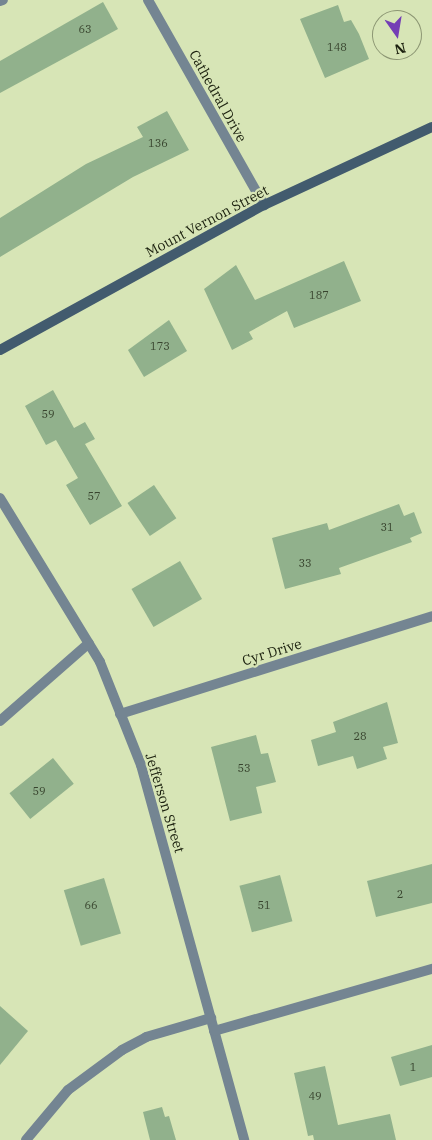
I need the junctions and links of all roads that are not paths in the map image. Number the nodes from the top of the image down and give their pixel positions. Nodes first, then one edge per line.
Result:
1 (148, 0) edge
2 (432, 127) edge
3 (264, 205) junction
4 (0, 350) edge
5 (0, 498) edge
6 (432, 616) edge
7 (89, 643) junction
8 (120, 714) junction
9 (0, 721) edge
10 (432, 970) edge
11 (211, 1018) junction
12 (214, 1031) junction
13 (26, 1140) edge
14 (244, 1140) edge

1 - 3 street, Cathedral Drive
2 - 3 main road, Mount Vernon Street
3 - 4 main road, Mount Vernon Street
5 - 7 street, Jefferson Street
6 - 8 street, Cyr Drive
7 - 8 street, Jefferson Street
7 - 9 street
8 - 11 street, Jefferson Street
10 - 12 street
11 - 12 street, Jefferson Street
11 - 13 street
12 - 14 street, Jefferson Street

